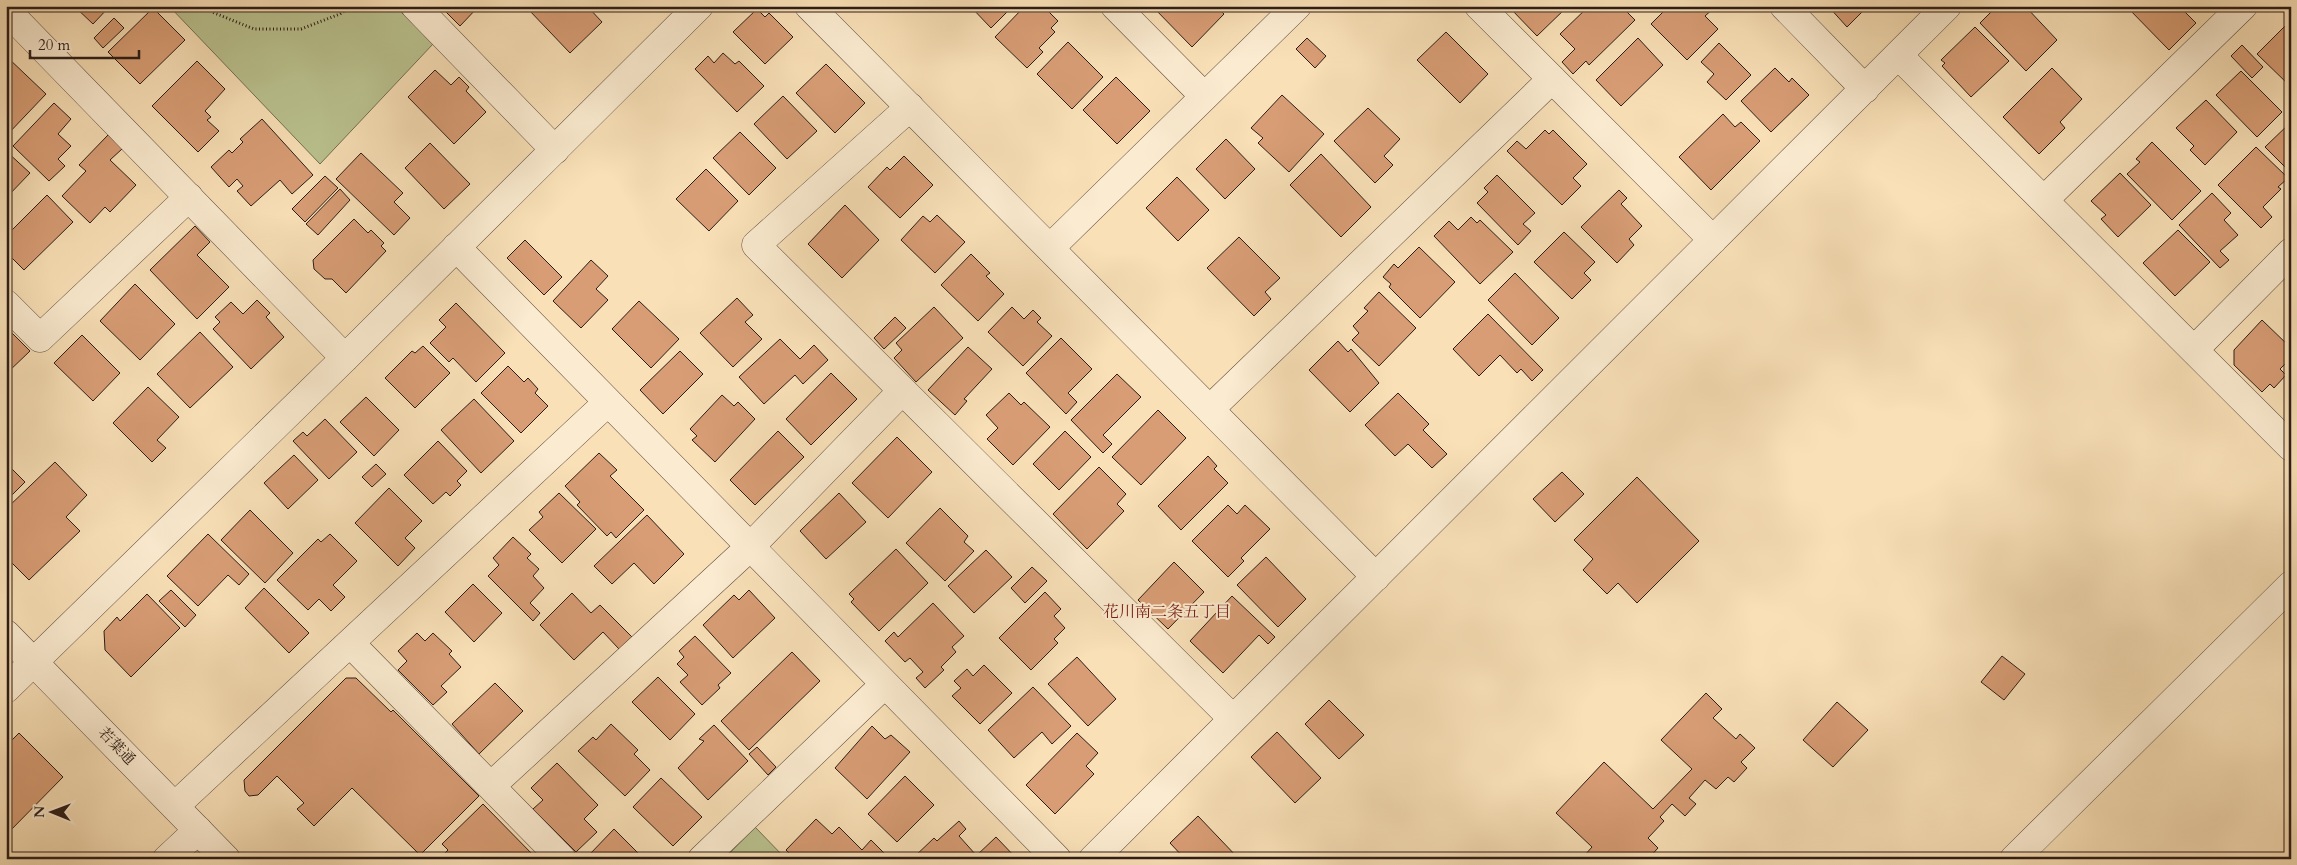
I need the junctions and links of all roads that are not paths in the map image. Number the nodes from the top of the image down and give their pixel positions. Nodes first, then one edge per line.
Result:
1 (415, 6) edge
2 (699, 6) edge
3 (810, 6) edge
4 (1115, 6) edge
5 (1297, 6) edge
6 (1479, 6) edge
7 (1784, 6) edge
8 (1947, 6) edge
9 (2243, 6) edge
10 (6, 10) edge
11 (1898, 55) junction
12 (1552, 79) junction
13 (1865, 89) junction
14 (1204, 96) junction
15 (910, 107) junction
16 (554, 150) junction
17 (189, 198) junction
18 (2044, 200) junction
19 (1713, 240) junction
20 (456, 247) junction
21 (1050, 248) junction
22 (2291, 252) edge
23 (6, 304) edge
24 (2194, 350) junction
25 (345, 358) junction
26 (902, 391) junction
27 (608, 402) junction
28 (1210, 409) junction
29 (2291, 447) edge
30 (750, 547) junction
31 (1376, 577) junction
32 (2291, 585) edge
33 (6, 634) edge
34 (350, 644) junction
35 (34, 661) junction
36 (885, 684) junction
37 (6, 689) edge
38 (1233, 720) junction
39 (491, 786) junction
40 (175, 806) junction
41 (198, 830) junction
42 (167, 859) edge
43 (226, 859) edge
44 (562, 859) edge
45 (702, 859) edge
46 (1057, 859) edge
47 (1093, 859) edge
48 (2014, 859) edge

1 - 16 street
2 - 16 street
3 - 15 street
4 - 14 street
5 - 14 street
6 - 12 street
7 - 13 street
8 - 11 street
9 - 18 street
10 - 17 street
11 - 13 street
11 - 18 street
12 - 19 street
12 - 28 street
13 - 19 street
14 - 21 street
15 - 21 street
15 - 26 street
16 - 20 street
17 - 23 street
17 - 25 street
18 - 24 street
19 - 31 street
20 - 25 street
20 - 27 street
21 - 28 street
22 - 24 street
24 - 29 street
25 - 35 street
26 - 30 street
26 - 38 street
27 - 30 street
27 - 34 street
28 - 31 street
30 - 36 street
30 - 39 street
31 - 38 street
32 - 48 street
33 - 35 street, 若葉通
34 - 39 street
34 - 40 street
35 - 37 street
35 - 40 street, 若葉通
36 - 45 street
36 - 46 street
38 - 47 street
39 - 44 street
40 - 41 street, 若葉通
41 - 42 street
41 - 43 street, 若葉通

